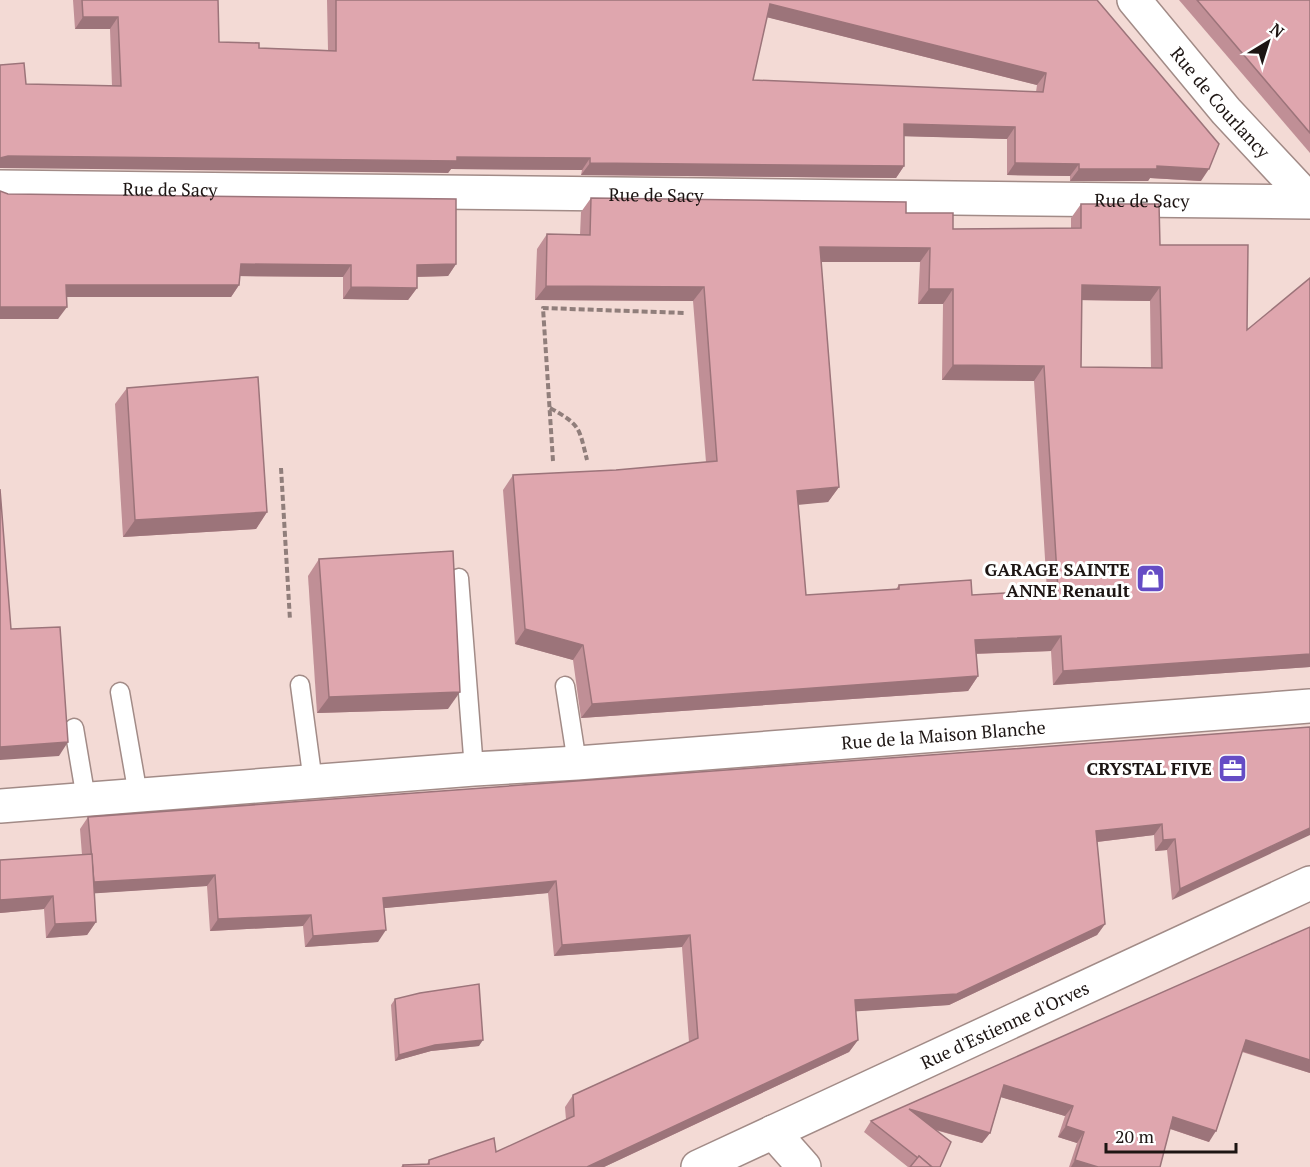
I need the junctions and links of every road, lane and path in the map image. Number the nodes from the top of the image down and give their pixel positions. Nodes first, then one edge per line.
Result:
1 (1134, 0) edge
2 (0, 187) edge
3 (1310, 202) edge
4 (686, 313) edge
5 (549, 408) junction
6 (587, 460) dead end
7 (553, 461) dead end
8 (281, 468) dead end
9 (459, 578) dead end
10 (290, 620) dead end
11 (300, 685) dead end
12 (565, 686) dead end
13 (120, 692) dead end
14 (1310, 706) edge
15 (74, 728) dead end
16 (577, 763) junction
17 (474, 769) junction
18 (313, 782) junction
19 (138, 795) junction
20 (86, 799) junction
21 (0, 806) edge
22 (1310, 883) edge
23 (773, 1132) junction
24 (698, 1167) edge
25 (804, 1167) edge

1 - 3 street, Rue de Courlancy
2 - 3 street, Rue de Sacy
4 - 5 path
5 - 6 path
5 - 7 path
8 - 10 path
9 - 17 lane
11 - 18 lane
12 - 16 lane
13 - 19 lane
14 - 16 street, Rue de la Maison Blanche
15 - 20 lane
16 - 17 street, Rue de la Maison Blanche
17 - 18 street, Rue de la Maison Blanche
18 - 19 street, Rue de la Maison Blanche
19 - 20 street, Rue de la Maison Blanche
20 - 21 street, Rue de la Maison Blanche
22 - 23 street, Rue d'Estienne d'Orves
23 - 24 street, Rue d'Estienne d'Orves
23 - 25 street

